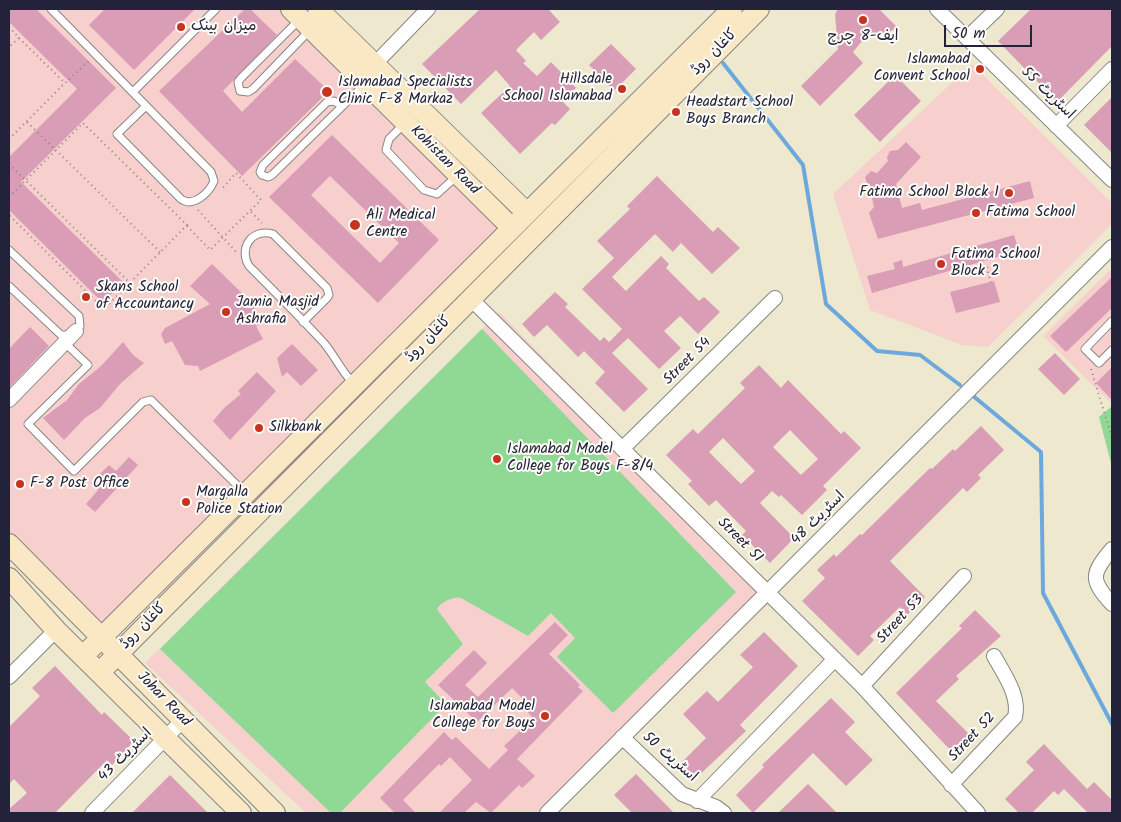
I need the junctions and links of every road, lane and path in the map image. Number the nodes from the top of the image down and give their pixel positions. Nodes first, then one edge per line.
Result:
1 (52, 9) edge
2 (216, 9) edge
3 (428, 9) edge
4 (732, 9) edge
5 (758, 9) edge
6 (937, 9) edge
7 (997, 9) edge
8 (305, 16) edge
9 (9, 28) edge
10 (19, 38) junction
11 (967, 38) junction
12 (9, 48) edge
13 (96, 54) junction
14 (1112, 69) edge
15 (367, 75) junction
16 (65, 83) junction
17 (132, 92) junction
18 (146, 106) junction
19 (342, 106) junction
20 (27, 122) junction
21 (405, 122) junction
22 (1056, 126) junction
23 (10, 137) edge
24 (56, 150) junction
25 (9, 164) edge
26 (458, 175) junction
27 (25, 180) junction
28 (1112, 180) edge
29 (217, 193) dead end
30 (9, 197) edge
31 (191, 203) junction
32 (204, 205) dead end
33 (198, 211) junction
34 (251, 212) junction
35 (527, 213) junction
36 (9, 215) edge
37 (186, 225) junction
38 (512, 228) junction
39 (273, 234) junction
40 (223, 238) junction
41 (1112, 247) edge
42 (9, 250) edge
43 (160, 252) junction
44 (249, 266) junction
45 (988, 267) dead end
46 (991, 282) dead end
47 (130, 283) junction
48 (9, 286) edge
49 (471, 298) junction
50 (775, 298) dead end
51 (303, 322) junction
52 (1112, 322) edge
53 (76, 331) junction
54 (65, 343) junction
55 (1112, 350) edge
56 (1092, 356) junction
57 (353, 387) junction
58 (9, 400) edge
59 (366, 404) junction
60 (1112, 436) edge
61 (622, 449) junction
62 (246, 494) junction
63 (9, 544) edge
64 (1112, 549) edge
65 (165, 575) junction
66 (964, 576) dead end
67 (9, 578) edge
68 (180, 590) junction
69 (768, 593) junction
70 (1112, 604) edge
71 (56, 630) junction
72 (102, 638) junction
73 (118, 653) junction
74 (83, 656) junction
75 (994, 656) dead end
76 (835, 659) junction
77 (100, 672) junction
78 (9, 677) edge
79 (862, 686) junction
80 (182, 721) junction
81 (622, 737) junction
82 (166, 739) junction
83 (951, 785) junction
84 (697, 800) junction
85 (92, 813) edge
86 (241, 813) edge
87 (275, 813) edge
88 (547, 813) edge
89 (724, 813) edge
90 (978, 813) edge

1 - 13 lane
2 - 17 lane
3 - 15 street
4 - 35 street, کاغان روڈ
5 - 49 street, کاغان روڈ
6 - 11 street, اسٹریٹ 55
7 - 11 street
8 - 8 lane
8 - 15 street, Kohistan Road
9 - 10 path
10 - 12 path
10 - 16 path
11 - 22 street, اسٹریٹ 55
13 - 16 path
13 - 17 lane
14 - 22 street
15 - 19 lane
15 - 21 street, Kohistan Road
15 - 35 street, Kohistan Road
16 - 20 path
17 - 18 lane
18 - 31 lane
18 - 31 lane
19 - 19 lane
20 - 23 path
20 - 24 path
21 - 26 street, Kohistan Road
21 - 26 lane
22 - 28 street, اسٹریٹ 55
24 - 27 path
24 - 37 path
24 - 43 path
25 - 27 path
26 - 38 street, Kohistan Road
27 - 30 path
27 - 47 path
29 - 34 path
31 - 33 path
32 - 33 path
33 - 40 path
34 - 39 path
34 - 40 path
35 - 38 street, کاغان روڈ
36 - 47 path
37 - 40 path
37 - 43 path
38 - 57 street, کاغان روڈ
39 - 44 lane
39 - 51 lane
40 - 44 path
41 - 69 street, اسٹریٹ 48
42 - 53 lane
43 - 47 path
44 - 51 lane
45 - 46 path
48 - 53 lane
49 - 59 street, کاغان روڈ
49 - 61 street, Street 51
50 - 61 street, Street 54
51 - 57 lane
52 - 56 lane
53 - 54 street
54 - 58 street
54 - 62 lane
55 - 56 lane
56 - 60 path
57 - 59 street
57 - 62 street, کاغان روڈ
59 - 68 street, کاغان روڈ
61 - 69 street, Street 51
62 - 65 street, کاغان روڈ
63 - 72 street, Johar Road
64 - 70 street
65 - 68 street
65 - 72 street, کاغان روڈ
66 - 79 street, Street 53
67 - 71 street, Johar Road
68 - 73 street, کاغان روڈ
69 - 76 street, Street 51
69 - 81 street, اسٹریٹ 48
71 - 74 street, Johar Road
71 - 78 street
72 - 73 street, Johar Road
72 - 74 street, کاغان روڈ
73 - 77 street, کاغان روڈ
73 - 80 street, Johar Road
74 - 77 street, Johar Road
75 - 83 street, Street 52
76 - 79 street, Street 51
76 - 84 street
77 - 82 street, Johar Road
79 - 83 street, Street 51
80 - 82 street, اسٹریٹ 43
80 - 87 street, Johar Road
81 - 84 street, اسٹریٹ 50
81 - 88 street, اسٹریٹ 48
82 - 85 street, اسٹریٹ 43
82 - 86 street, Johar Road
83 - 90 street, Street 51
84 - 89 street, اسٹریٹ 50

